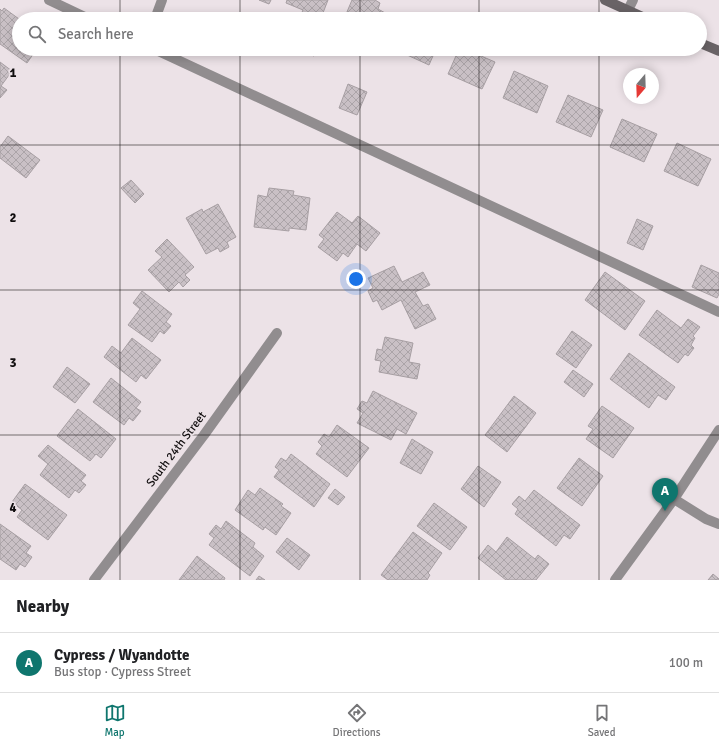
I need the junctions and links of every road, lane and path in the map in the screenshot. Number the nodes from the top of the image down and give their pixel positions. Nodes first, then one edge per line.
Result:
1 (48, 0) edge
2 (162, 0) edge
3 (605, 0) edge
4 (632, 0) edge
5 (628, 10) junction
6 (74, 12) edge
7 (158, 12) edge
8 (632, 12) edge
9 (707, 46) edge
10 (719, 51) edge
11 (169, 56) edge
12 (719, 312) edge
13 (277, 332) dead end
14 (719, 430) edge
15 (674, 499) junction
16 (719, 524) edge
17 (94, 580) edge
18 (615, 580) edge

1 - 6 street
2 - 7 street
3 - 5 main road
4 - 5 street
5 - 8 main road
9 - 10 main road
11 - 12 street
13 - 17 street, South 24th Street
14 - 15 street
15 - 16 street
15 - 18 street

